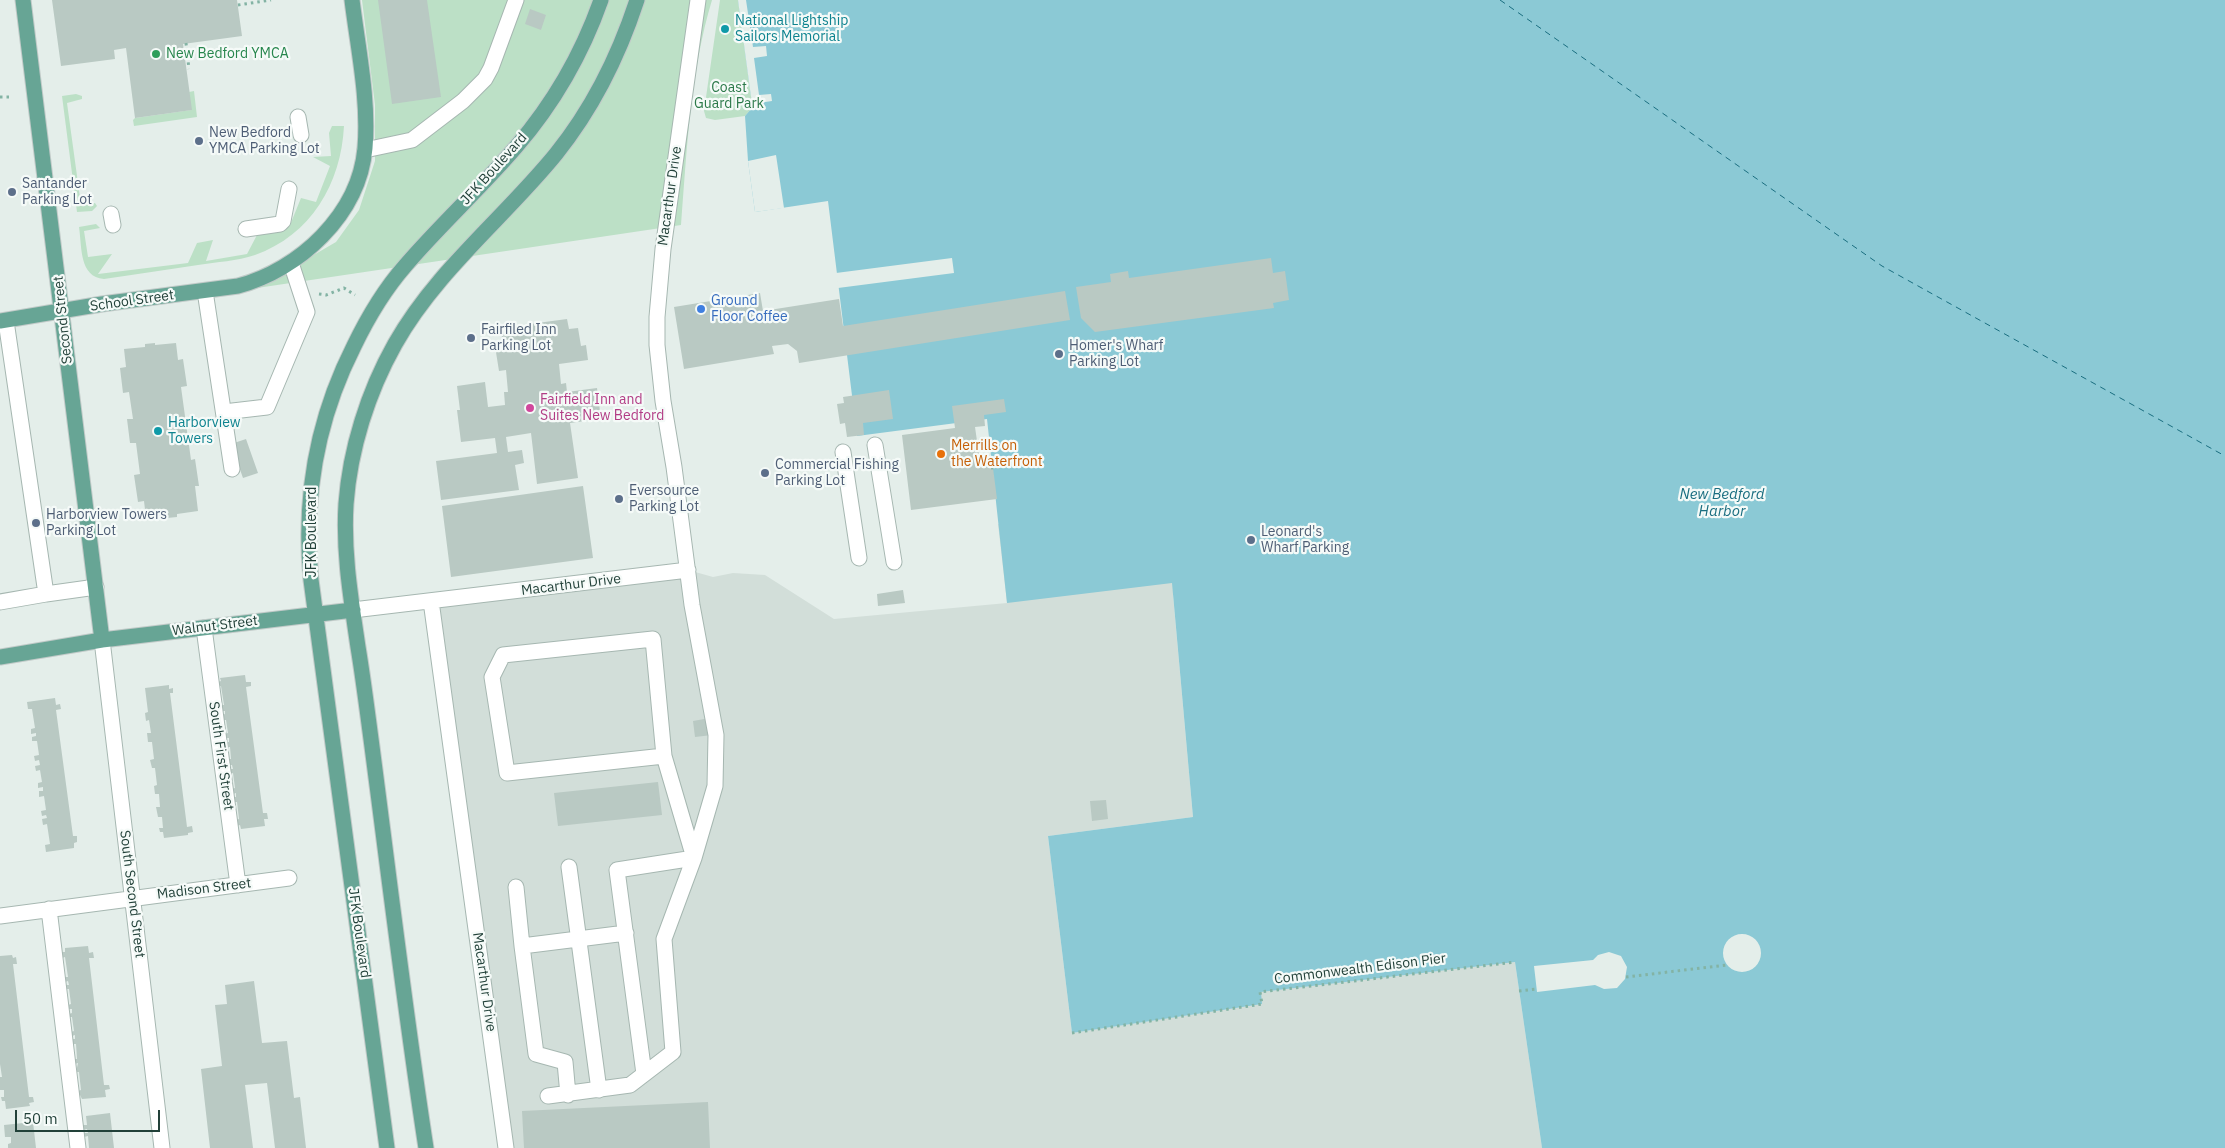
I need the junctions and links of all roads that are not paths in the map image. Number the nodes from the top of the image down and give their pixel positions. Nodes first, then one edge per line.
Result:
1 (23, 0) edge
2 (352, 0) edge
3 (516, 0) edge
4 (600, 0) edge
5 (637, 0) edge
6 (698, 0) edge
7 (298, 117) dead end
8 (301, 135) dead end
9 (365, 150) junction
10 (289, 188) dead end
11 (246, 229) dead end
12 (291, 263) junction
13 (206, 291) junction
14 (62, 312) junction
15 (3, 321) edge
16 (224, 412) junction
17 (874, 445) dead end
18 (843, 452) dead end
19 (232, 469) dead end
20 (858, 558) dead end
21 (894, 562) dead end
22 (688, 570) junction
23 (96, 587) junction
24 (46, 594) junction
25 (431, 601) junction
26 (0, 602) edge
27 (353, 610) junction
28 (315, 614) junction
29 (204, 628) junction
30 (102, 640) junction
31 (0, 657) edge
32 (664, 756) junction
33 (694, 858) junction
34 (569, 867) dead end
35 (289, 878) dead end
36 (238, 885) junction
37 (516, 887) dead end
38 (132, 898) junction
39 (49, 909) junction
40 (0, 916) edge
41 (626, 934) junction
42 (578, 939) junction
43 (522, 946) junction
44 (644, 1074) junction
45 (599, 1090) junction
46 (568, 1095) junction
47 (548, 1096) dead end
48 (78, 1148) edge
49 (162, 1148) edge
50 (387, 1148) edge
51 (426, 1148) edge
52 (506, 1148) edge

1 - 14 main road, Second Street
2 - 9 main road, School Street
3 - 9 street
4 - 28 main road, JFK Boulevard
5 - 27 main road
6 - 22 street, Macarthur Drive
7 - 8 street
9 - 12 main road, School Street
10 - 11 street
12 - 13 main road, School Street
12 - 16 street
13 - 14 main road, School Street
13 - 16 street
14 - 15 main road, School Street
14 - 23 main road, Second Street
15 - 24 street
16 - 19 street
17 - 21 street
18 - 20 street
22 - 25 street, Macarthur Drive
22 - 33 street
23 - 24 street
23 - 30 main road, Second Street
24 - 26 street
25 - 27 street, Walnut Street
25 - 52 street, Macarthur Drive
27 - 28 main road, Walnut Street
27 - 51 main road
28 - 29 main road, Walnut Street
28 - 50 main road, JFK Boulevard
29 - 30 main road, Walnut Street
29 - 36 street, South First Street
30 - 31 main road, Walnut Street
30 - 38 street, South Second Street
32 - 32 street
32 - 33 street
33 - 41 street
33 - 44 street
34 - 42 street
35 - 36 street, Madison Street
36 - 38 street, Madison Street
37 - 43 street
38 - 39 street, Madison Street
38 - 49 street, South Second Street
39 - 40 street, Madison Street
39 - 48 street
41 - 42 street
41 - 44 street
42 - 43 street
42 - 45 street
43 - 46 street
44 - 45 street
45 - 46 street
46 - 47 street

